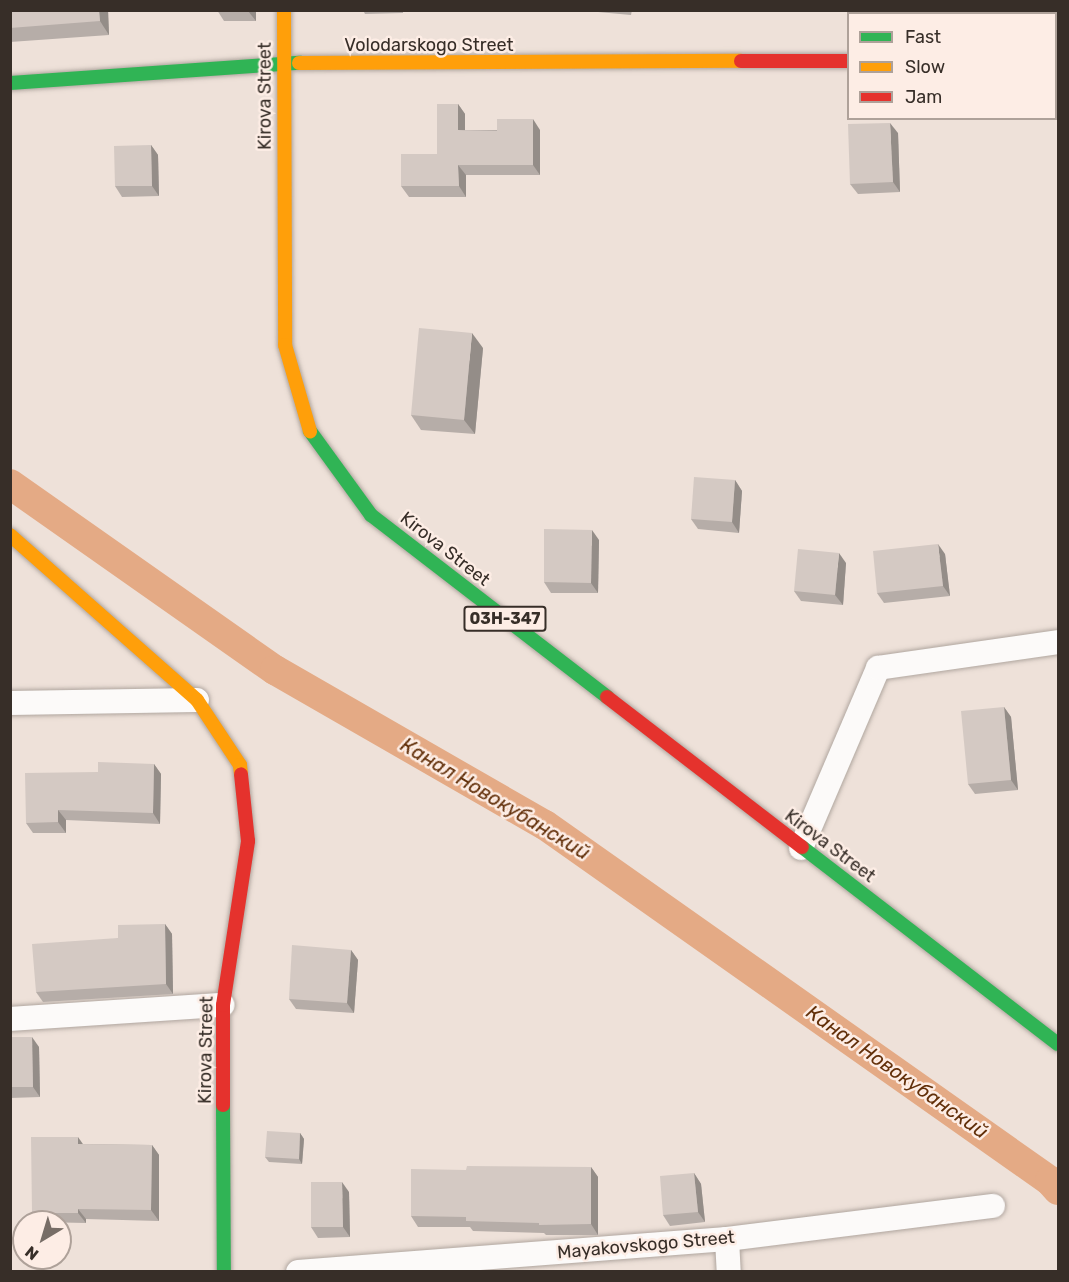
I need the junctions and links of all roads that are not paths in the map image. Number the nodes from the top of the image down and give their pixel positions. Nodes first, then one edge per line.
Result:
1 (284, 10) edge
2 (847, 61) edge
3 (283, 63) junction
4 (10, 83) edge
5 (10, 535) edge
6 (1059, 642) edge
7 (197, 700) junction
8 (10, 703) edge
9 (801, 848) junction
10 (223, 1005) junction
11 (10, 1019) edge
12 (1059, 1044) edge
13 (993, 1206) dead end
14 (727, 1239) junction
15 (224, 1272) edge
16 (298, 1272) edge
17 (729, 1272) edge

1 - 3 street, Kirova Street / 03Н-347
2 - 3 street, Volodarskogo Street
3 - 4 street, Volodarskogo Street
3 - 9 street, Kirova Street / 03Н-347
5 - 7 street, Kirova Street
6 - 9 street
7 - 8 street
7 - 10 street, Kirova Street
9 - 12 street, Kirova Street / 03Н-347
10 - 11 street
10 - 15 street, Kirova Street
13 - 14 street, Mayakovskogo Street
14 - 16 street, Mayakovskogo Street
14 - 17 street

